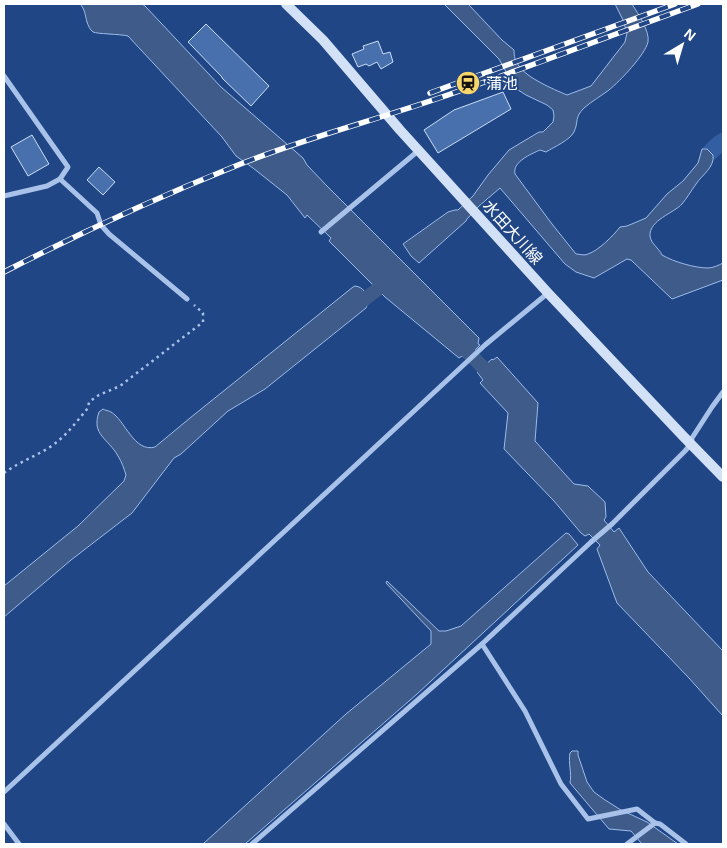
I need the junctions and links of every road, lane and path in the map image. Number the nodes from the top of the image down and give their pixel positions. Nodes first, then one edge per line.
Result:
1 (286, 4) edge
2 (4, 76) edge
3 (419, 150) junction
4 (60, 179) junction
5 (4, 196) edge
6 (321, 232) dead end
7 (548, 293) junction
8 (187, 299) joint
9 (723, 392) edge
10 (691, 444) junction
11 (4, 473) edge
12 (723, 477) edge
13 (482, 644) junction
14 (4, 792) edge
15 (655, 823) junction
16 (4, 824) edge
17 (18, 844) edge
18 (252, 844) edge
19 (627, 844) edge
20 (686, 844) edge

1 - 3 main road, 水田大川線
2 - 4 street
3 - 6 street
3 - 7 main road, 水田大川線
4 - 5 street
4 - 8 street
7 - 10 main road, 水田大川線
7 - 14 street
8 - 11 path
9 - 10 street
10 - 12 main road, 水田大川線
10 - 13 street
13 - 15 street
13 - 18 street
15 - 19 street
15 - 20 street
16 - 17 street

